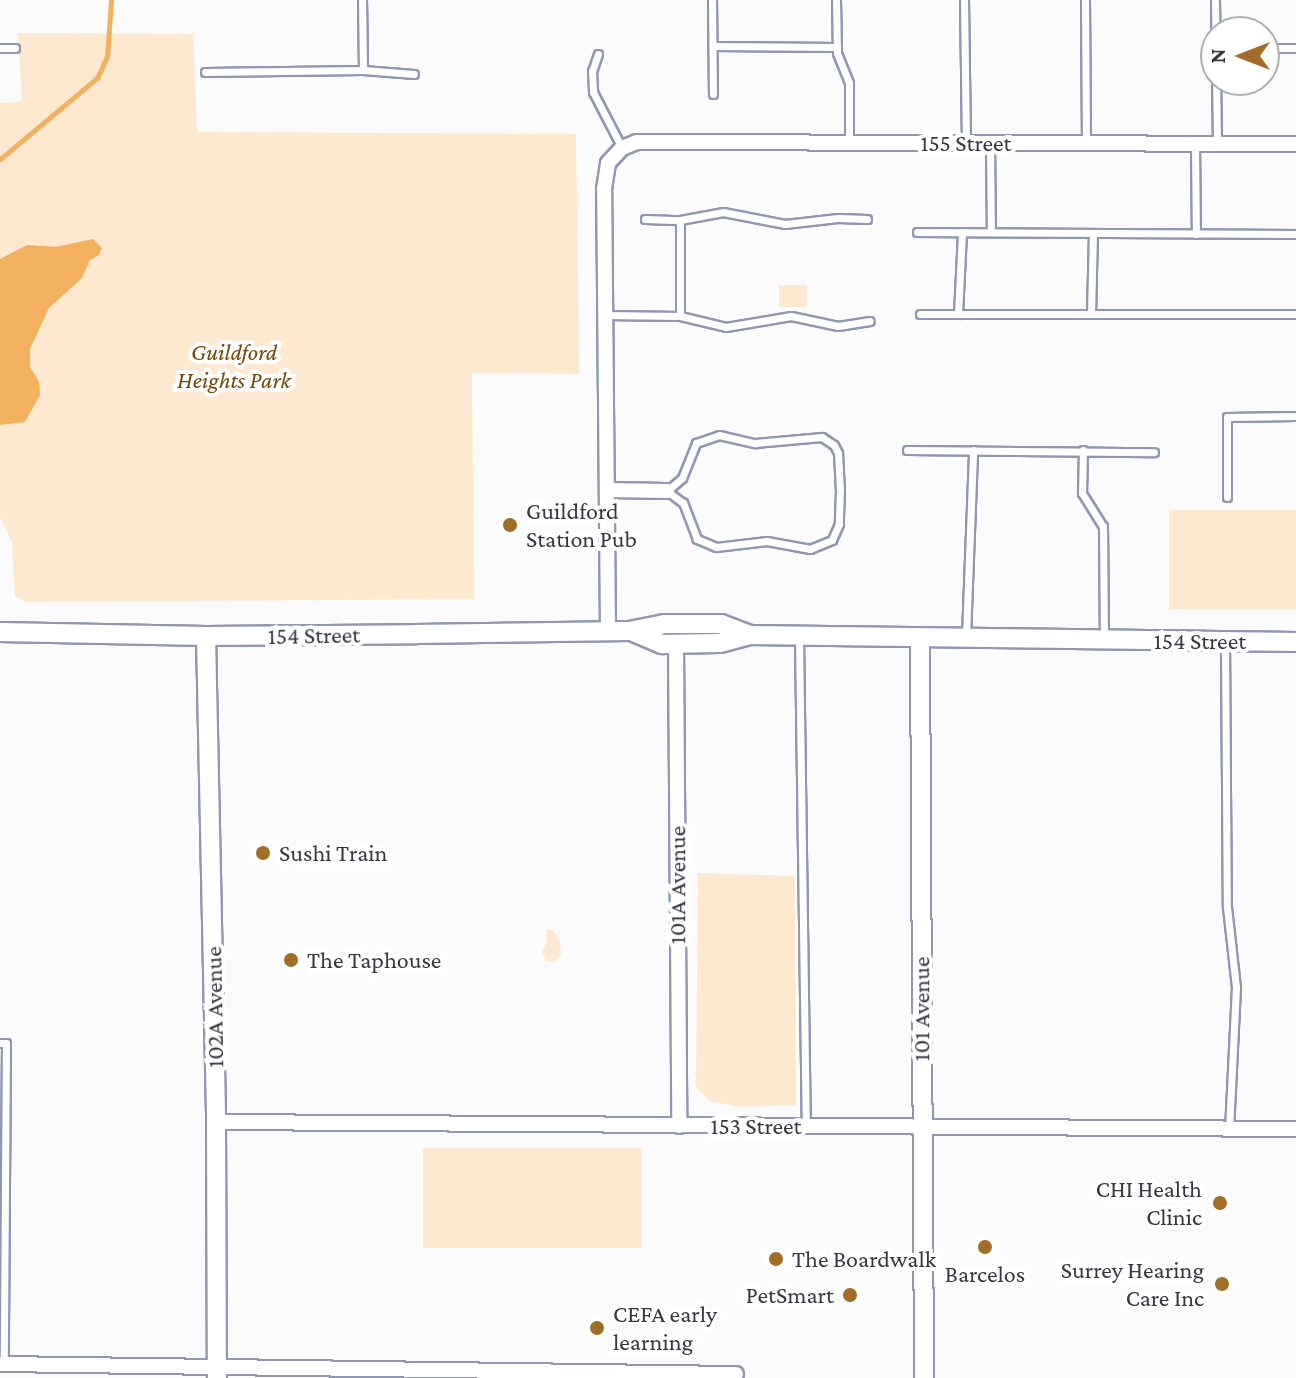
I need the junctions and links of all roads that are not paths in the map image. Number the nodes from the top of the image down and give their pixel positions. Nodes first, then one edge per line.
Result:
1 (362, 0) edge
2 (712, 0) edge
3 (836, 0) edge
4 (964, 0) edge
5 (1085, 0) edge
6 (713, 46) junction
7 (837, 47) junction
8 (0, 48) edge
9 (15, 48) dead end
10 (598, 54) dead end
11 (363, 70) junction
12 (205, 72) dead end
13 (414, 74) dead end
14 (713, 94) dead end
15 (1216, 96) edge
16 (849, 143) junction
17 (966, 143) junction
18 (990, 143) junction
19 (1086, 143) junction
20 (1195, 144) junction
21 (1217, 144) junction
22 (1296, 144) edge
23 (622, 148) junction
24 (645, 219) dead end
25 (867, 219) dead end
26 (680, 220) junction
27 (917, 232) dead end
28 (962, 232) junction
29 (991, 232) junction
30 (1093, 233) junction
31 (1196, 234) junction
32 (1296, 234) edge
33 (920, 314) dead end
34 (958, 314) junction
35 (1091, 314) junction
36 (1296, 314) edge
37 (605, 315) junction
38 (680, 316) junction
39 (870, 321) dead end
40 (1296, 416) edge
41 (907, 450) dead end
42 (973, 450) junction
43 (1083, 450) junction
44 (1154, 452) dead end
45 (607, 490) junction
46 (667, 491) junction
47 (1227, 497) dead end
48 (608, 631) junction
49 (629, 631) junction
50 (0, 632) edge
51 (749, 635) junction
52 (206, 636) junction
53 (799, 636) junction
54 (920, 639) junction
55 (966, 640) junction
56 (1104, 640) junction
57 (1225, 641) junction
58 (1296, 642) edge
59 (676, 643) junction
60 (0, 1043) edge
61 (216, 1122) junction
62 (679, 1126) junction
63 (806, 1127) junction
64 (922, 1128) junction
65 (1229, 1128) junction
66 (1296, 1129) edge
67 (3, 1229) edge
68 (2, 1364) edge
69 (217, 1372) edge
70 (736, 1374) dead end
71 (924, 1378) edge

1 - 11 lane
2 - 6 lane
3 - 7 lane
4 - 17 lane
5 - 19 lane
6 - 7 lane
6 - 14 lane
7 - 16 lane
8 - 9 lane
10 - 23 lane
11 - 12 lane
11 - 13 lane
15 - 21 lane
16 - 17 street, 155 Street
16 - 23 street, 155 Street
17 - 18 street, 155 Street
18 - 19 street, 155 Street
18 - 29 lane
19 - 20 street, 155 Street
20 - 21 street, 155 Street
20 - 31 lane
21 - 22 street, 155 Street
23 - 37 street
24 - 26 lane
25 - 26 lane
26 - 38 lane
27 - 28 lane
28 - 29 lane
28 - 34 lane
29 - 30 lane
30 - 31 lane
30 - 35 lane
31 - 32 lane
33 - 34 lane
34 - 35 lane
35 - 36 lane
37 - 38 lane
37 - 45 street
38 - 39 lane
40 - 47 lane
41 - 42 lane
42 - 43 lane
42 - 55 lane
43 - 44 lane
43 - 56 lane
45 - 46 street
45 - 48 street
46 - 46 lane
48 - 49 street, 154 Street
48 - 52 street, 154 Street
49 - 51 street, 154 Street
49 - 59 street, 154 Street
50 - 52 street, 154 Street
51 - 53 street, 154 Street
51 - 59 street, 154 Street
52 - 61 street, 102A Avenue
53 - 54 street, 154 Street
53 - 63 lane
54 - 55 street, 154 Street
54 - 64 street, 101 Avenue
55 - 56 street, 154 Street
56 - 57 street, 154 Street
57 - 58 street, 154 Street
57 - 65 lane
59 - 62 street, 101A Avenue
60 - 67 lane
61 - 62 street, 153 Street
61 - 69 street, 102A Avenue
62 - 63 street, 153 Street
63 - 64 street, 153 Street
64 - 65 street, 153 Street
64 - 71 street, 101 Avenue
65 - 66 street, 153 Street
67 - 68 lane
68 - 69 street
69 - 70 street

